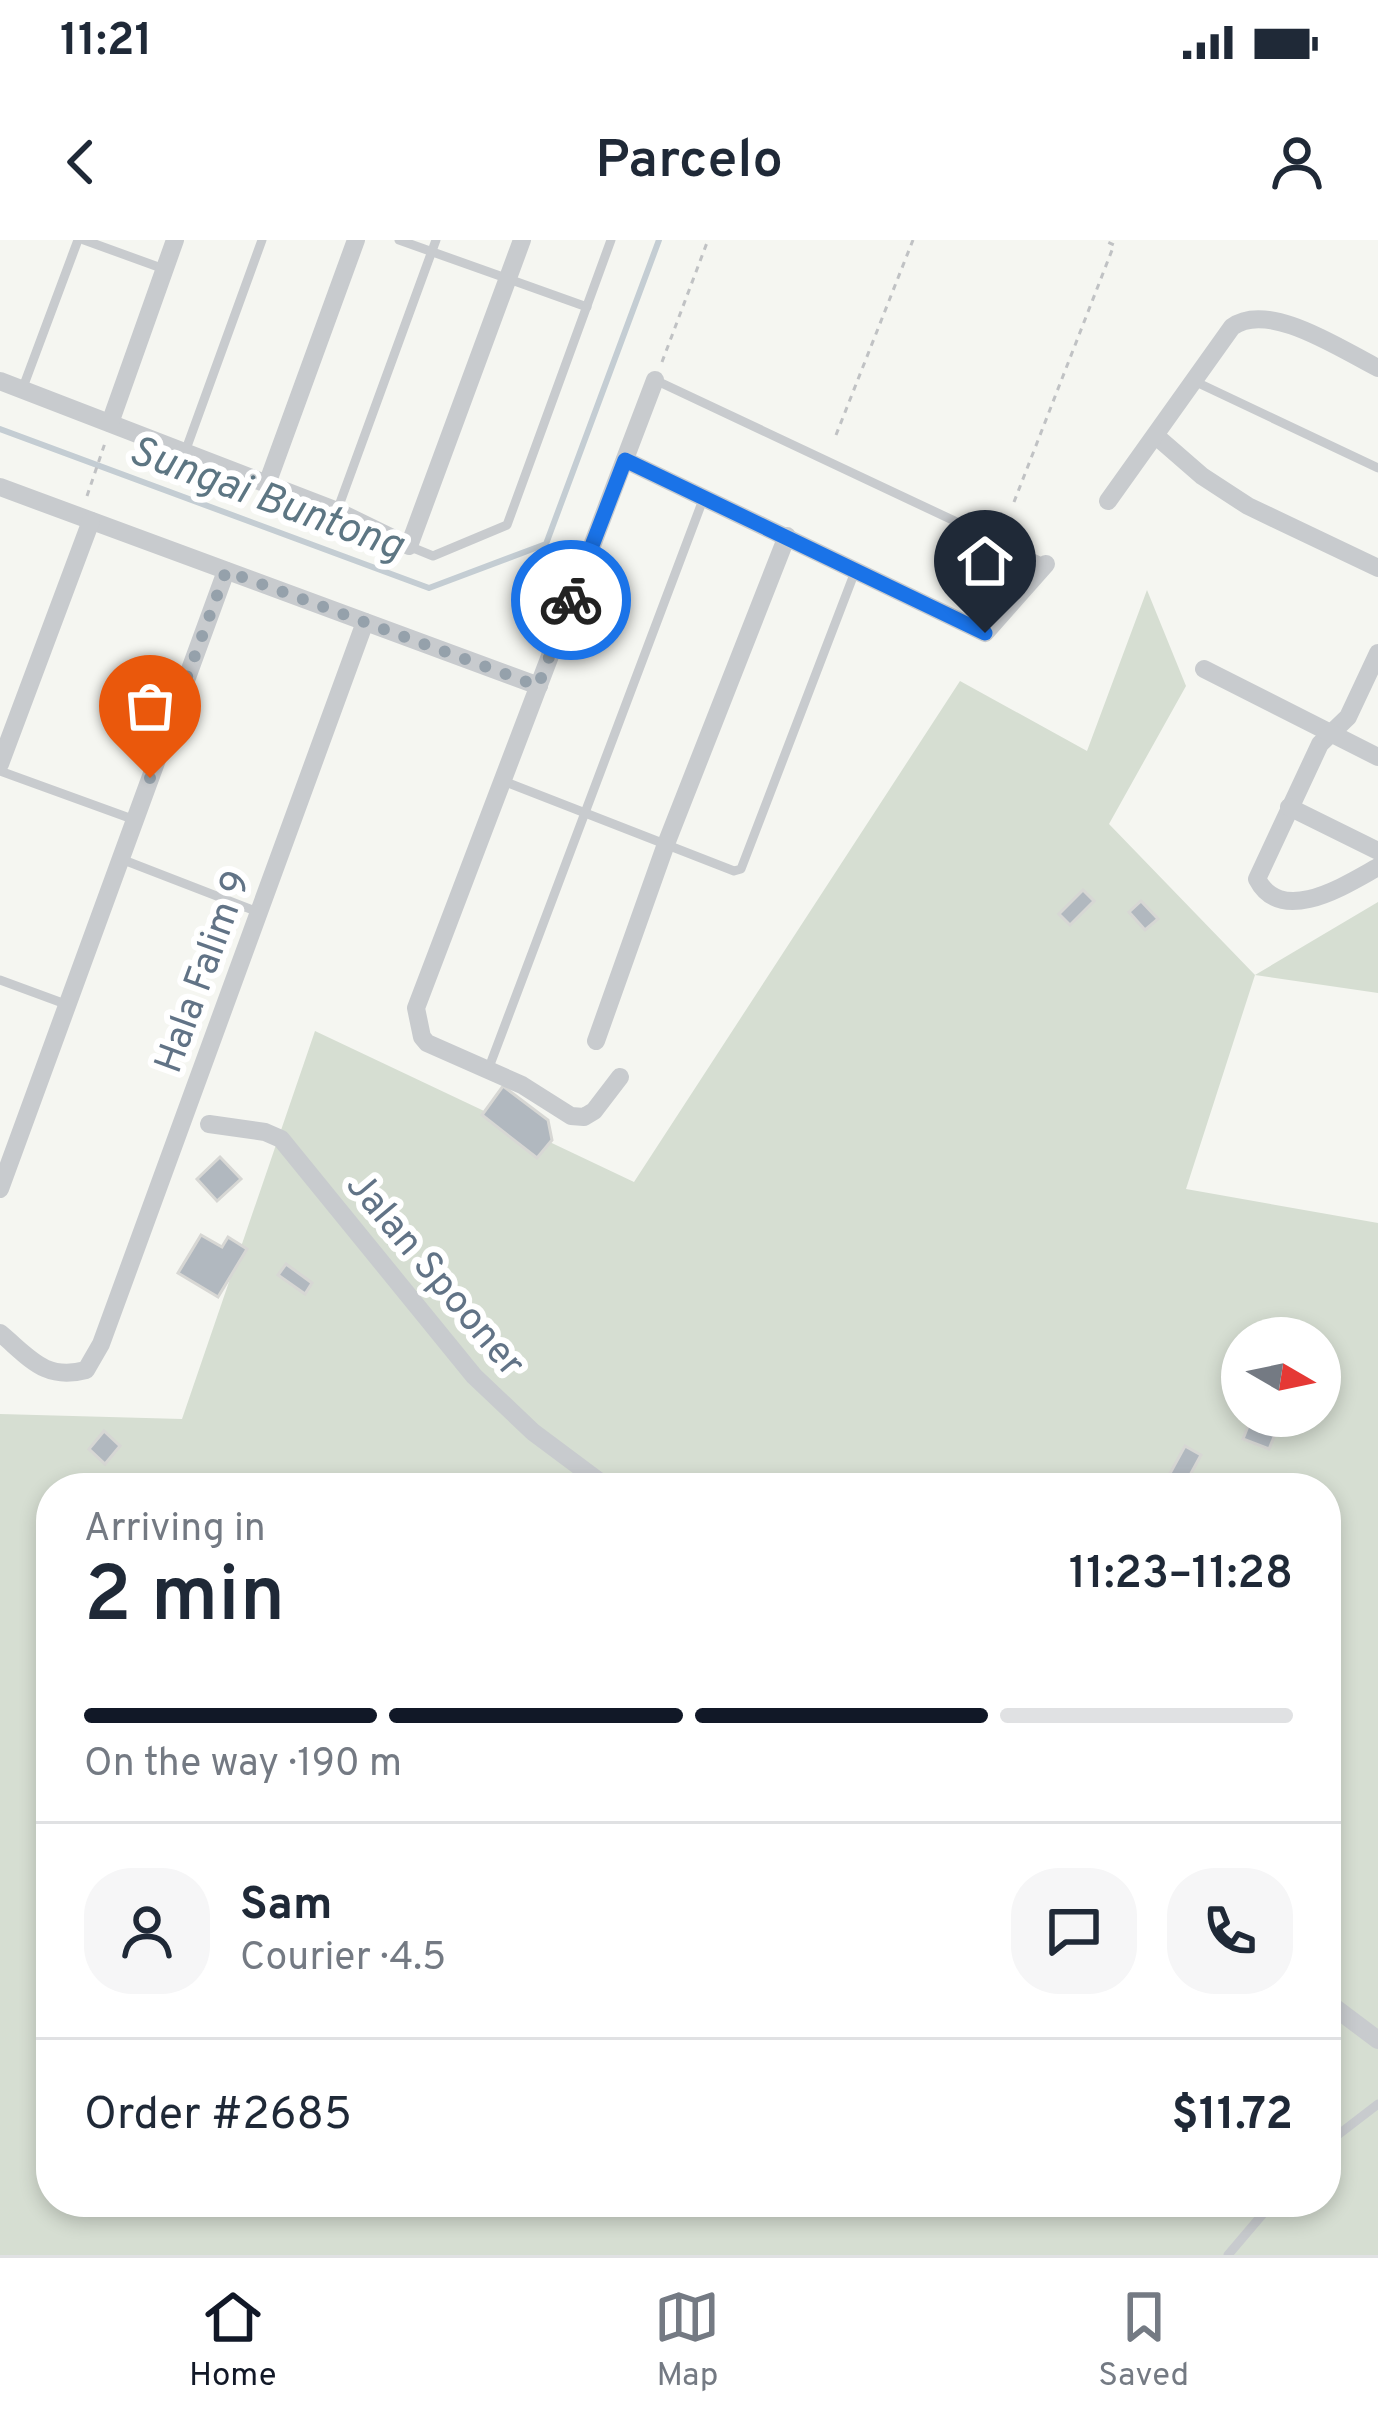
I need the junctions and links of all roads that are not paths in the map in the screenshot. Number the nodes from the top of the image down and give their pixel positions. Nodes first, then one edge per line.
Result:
1 (81, 240) edge
2 (175, 240) edge
3 (262, 240) edge
4 (356, 240) edge
5 (399, 240) edge
6 (436, 240) edge
7 (521, 240) edge
8 (611, 240) edge
9 (432, 252) junction
10 (165, 269) junction
11 (506, 279) junction
12 (587, 307) junction
13 (1378, 368) edge
14 (655, 380) joint
15 (1194, 381) junction
16 (0, 382) edge
17 (22, 390) junction
18 (110, 423) junction
19 (1156, 436) junction
20 (185, 452) junction
21 (625, 460) junction
22 (1378, 468) edge
23 (267, 484) junction
24 (0, 488) edge
25 (704, 497) junction
26 (1108, 501) dead end
27 (337, 511) junction
28 (91, 521) junction
29 (787, 536) junction
30 (409, 546) junction
31 (1046, 564) joint
32 (1378, 568) edge
33 (856, 569) junction
34 (226, 571) junction
35 (365, 622) junction
36 (1377, 656) edge
37 (1204, 669) dead end
38 (538, 686) junction
39 (1334, 731) junction
40 (1378, 757) edge
41 (0, 767) edge
42 (502, 781) junction
43 (1289, 807) junction
44 (585, 813) junction
45 (135, 820) junction
46 (666, 844) junction
47 (1378, 850) edge
48 (121, 859) junction
49 (1378, 866) edge
50 (258, 912) junction
51 (0, 980) edge
52 (68, 1005) junction
53 (596, 1041) dead end
54 (488, 1070) junction
55 (620, 1077) dead end
56 (209, 1124) dead end
57 (0, 1189) edge
58 (0, 1334) edge
59 (588, 1473) edge
60 (1341, 2012) edge
61 (1378, 2040) edge
62 (1378, 2104) edge
63 (1341, 2132) edge
64 (1260, 2217) edge
65 (1228, 2255) edge

1 - 10 lane
1 - 17 lane
2 - 10 street
3 - 20 lane
4 - 23 street
5 - 9 lane
6 - 9 lane
7 - 11 street
8 - 12 lane
9 - 11 lane
9 - 27 lane
10 - 18 street
11 - 12 lane
11 - 30 street
12 - 30 lane
13 - 15 street
14 - 21 street
14 - 31 lane
15 - 19 street
15 - 22 lane
16 - 17 street
17 - 18 street
18 - 20 street
19 - 26 street
19 - 32 street
20 - 23 street
21 - 25 street
21 - 38 street
23 - 27 street
24 - 28 street
25 - 29 street
25 - 44 lane
27 - 30 street
28 - 34 street
28 - 41 street
29 - 33 street
29 - 46 street
31 - 33 street
33 - 46 lane
34 - 35 street
34 - 45 street
35 - 38 street
35 - 50 street, Hala Falim 9
36 - 39 street
37 - 39 street
38 - 42 street
39 - 40 street
39 - 43 street
41 - 45 lane
42 - 44 lane
42 - 54 street
43 - 47 street
43 - 49 street
44 - 46 lane
44 - 54 lane
45 - 48 street
46 - 53 street
48 - 50 lane
48 - 52 street
50 - 58 street, Hala Falim 9
51 - 52 lane
52 - 57 street
54 - 55 street
56 - 59 street, Jalan Spooner
60 - 61 street
62 - 63 lane
64 - 65 lane

